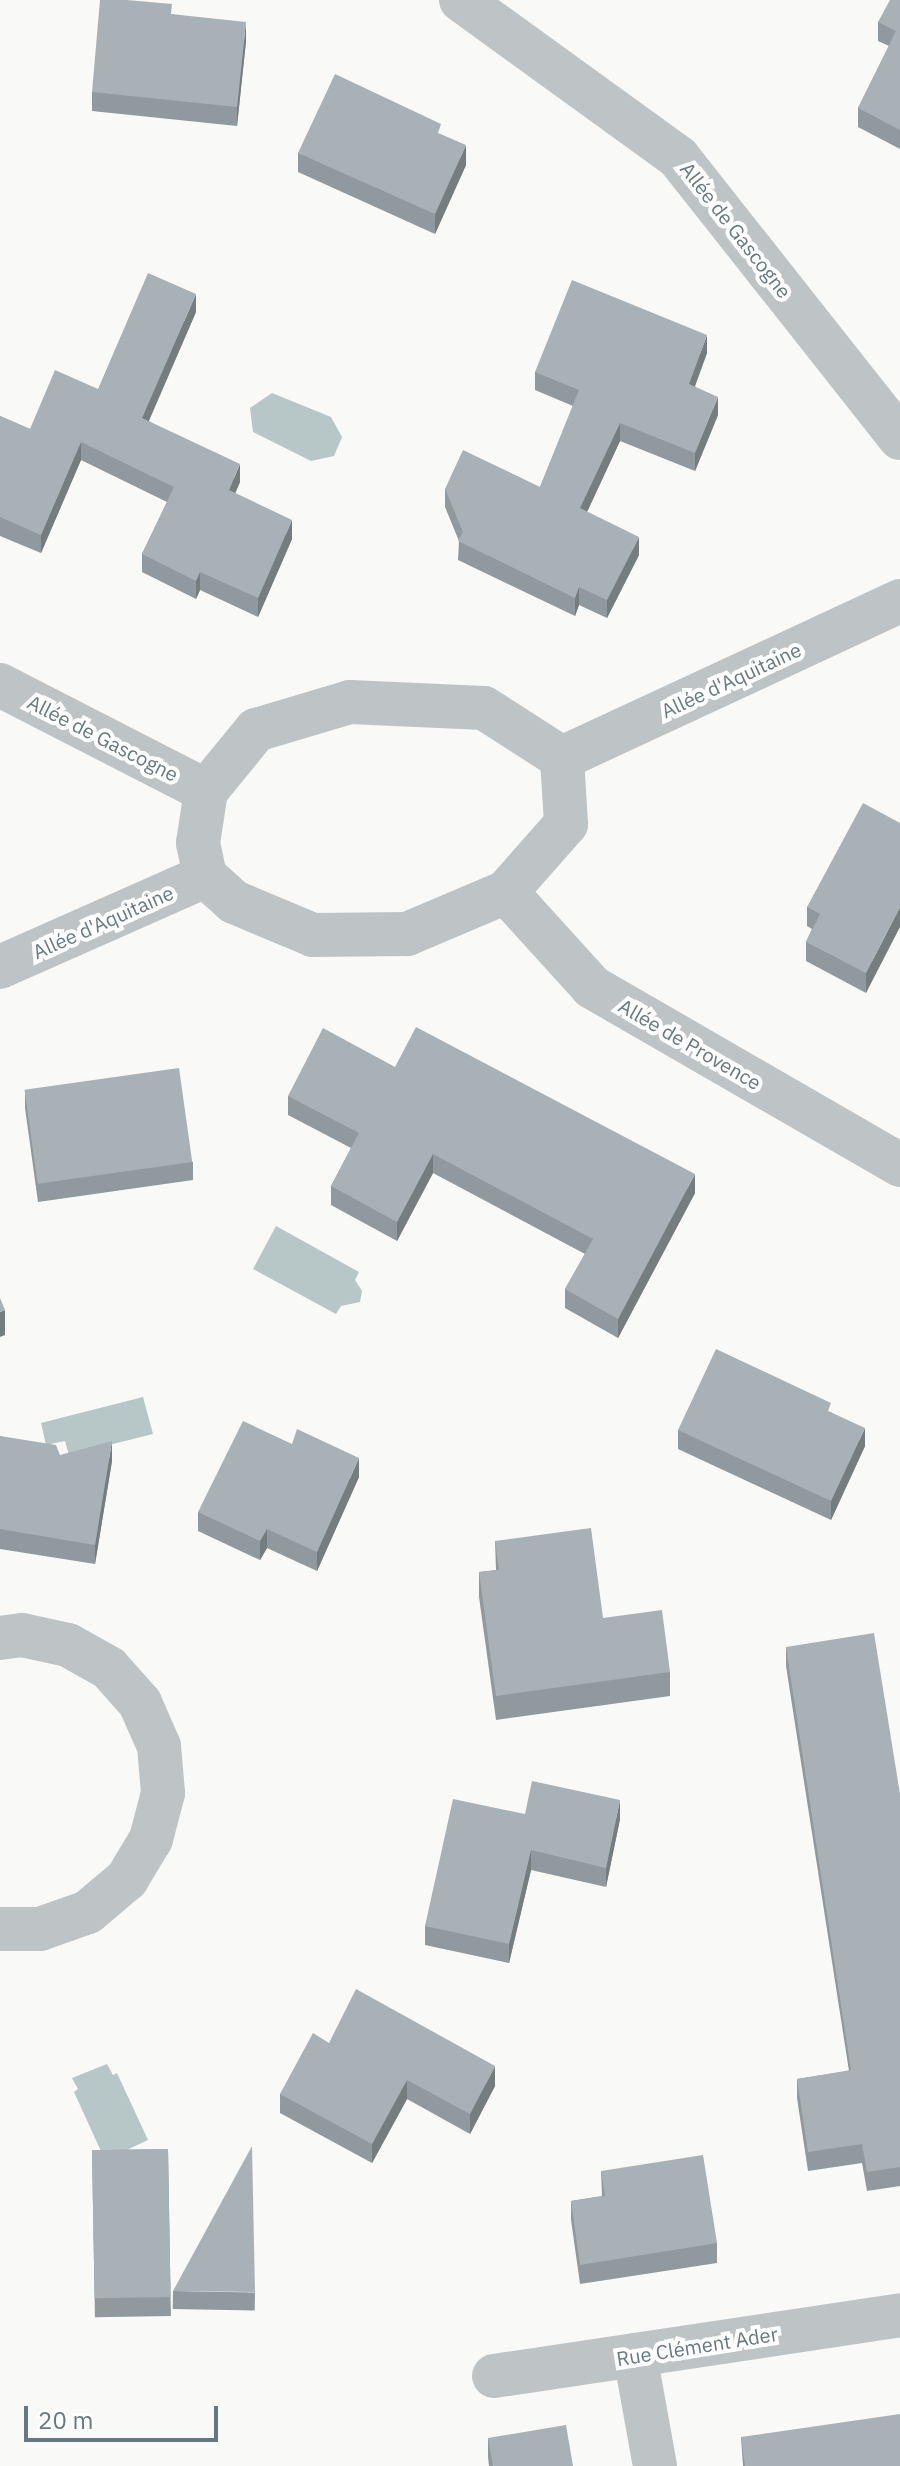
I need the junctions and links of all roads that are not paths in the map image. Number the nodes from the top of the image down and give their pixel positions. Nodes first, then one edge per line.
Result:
1 (461, 0) edge
2 (900, 438) edge
3 (900, 601) edge
4 (0, 685) edge
5 (562, 758) junction
6 (206, 791) junction
7 (205, 876) junction
8 (506, 892) junction
9 (0, 967) edge
10 (900, 1165) edge
11 (0, 1638) edge
12 (0, 1929) edge
13 (900, 2315) edge
14 (635, 2355) junction
15 (494, 2376) dead end
16 (655, 2466) edge

1 - 2 street, Allée de Gascogne
3 - 5 street, Allée d'Aquitaine
4 - 6 street, Allée de Gascogne
5 - 6 street
5 - 8 street
6 - 7 street
7 - 8 street
7 - 9 street, Allée d'Aquitaine
8 - 10 street, Allée de Provence
11 - 12 street
13 - 14 street, Rue Clément Ader
14 - 15 street, Rue Clément Ader
14 - 16 street

